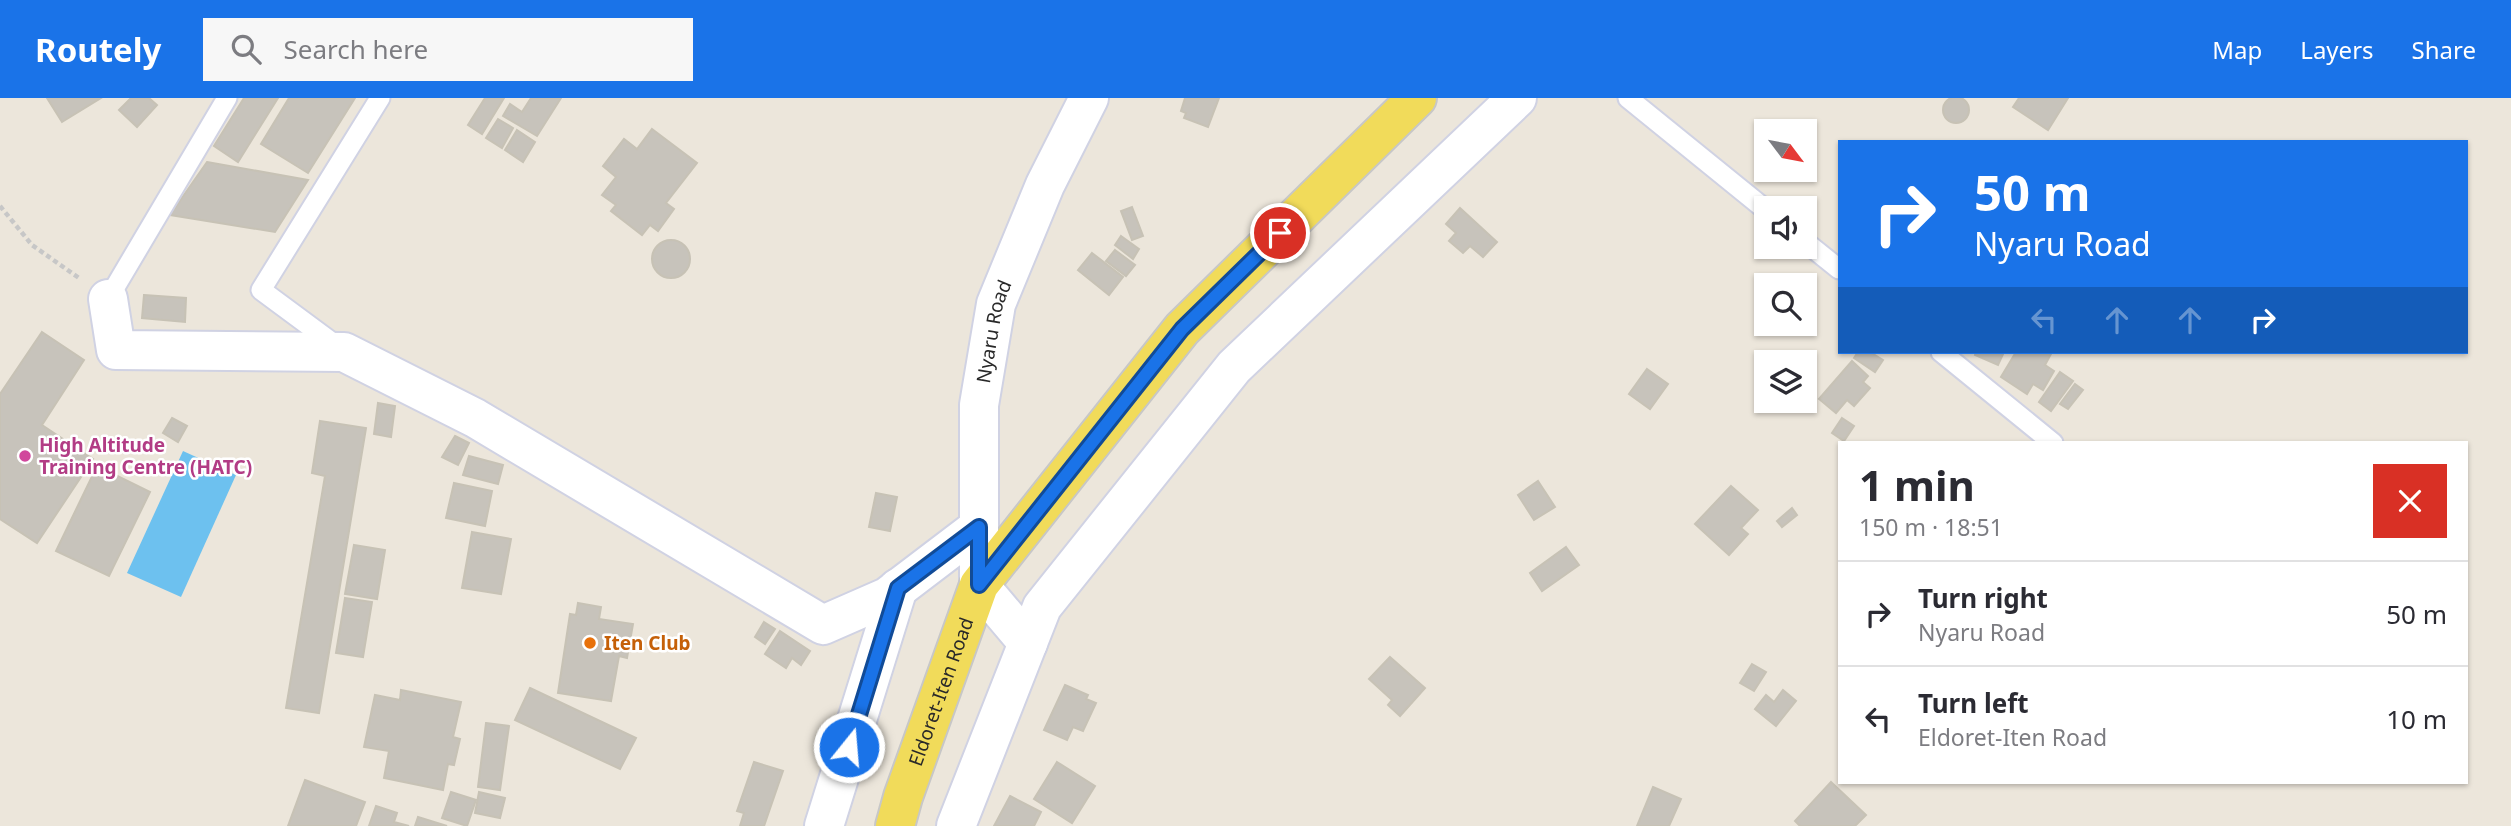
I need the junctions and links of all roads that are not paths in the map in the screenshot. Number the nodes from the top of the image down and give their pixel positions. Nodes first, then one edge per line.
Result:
1 (227, 98) edge
2 (380, 98) edge
3 (1089, 98) edge
4 (1418, 98) edge
5 (1517, 98) edge
6 (1628, 98) edge
7 (1754, 200) edge
8 (1817, 251) edge
9 (1838, 268) edge
10 (108, 299) joint
11 (344, 352) junction
12 (1943, 354) edge
13 (2051, 441) edge
14 (979, 527) junction
15 (979, 585) junction
16 (898, 588) junction
17 (1028, 643) junction
18 (824, 826) edge
19 (895, 826) edge
20 (956, 826) edge

1 - 10 lane
2 - 11 lane
3 - 14 street, Nyaru Road
4 - 15 main road, Eldoret-Iten Road
5 - 17 street
6 - 7 lane
8 - 9 lane
10 - 11 street
11 - 16 street
12 - 13 lane
14 - 15 street, Nyaru Road
14 - 16 street
15 - 17 street
15 - 19 main road, Eldoret-Iten Road
16 - 18 street
17 - 20 street

